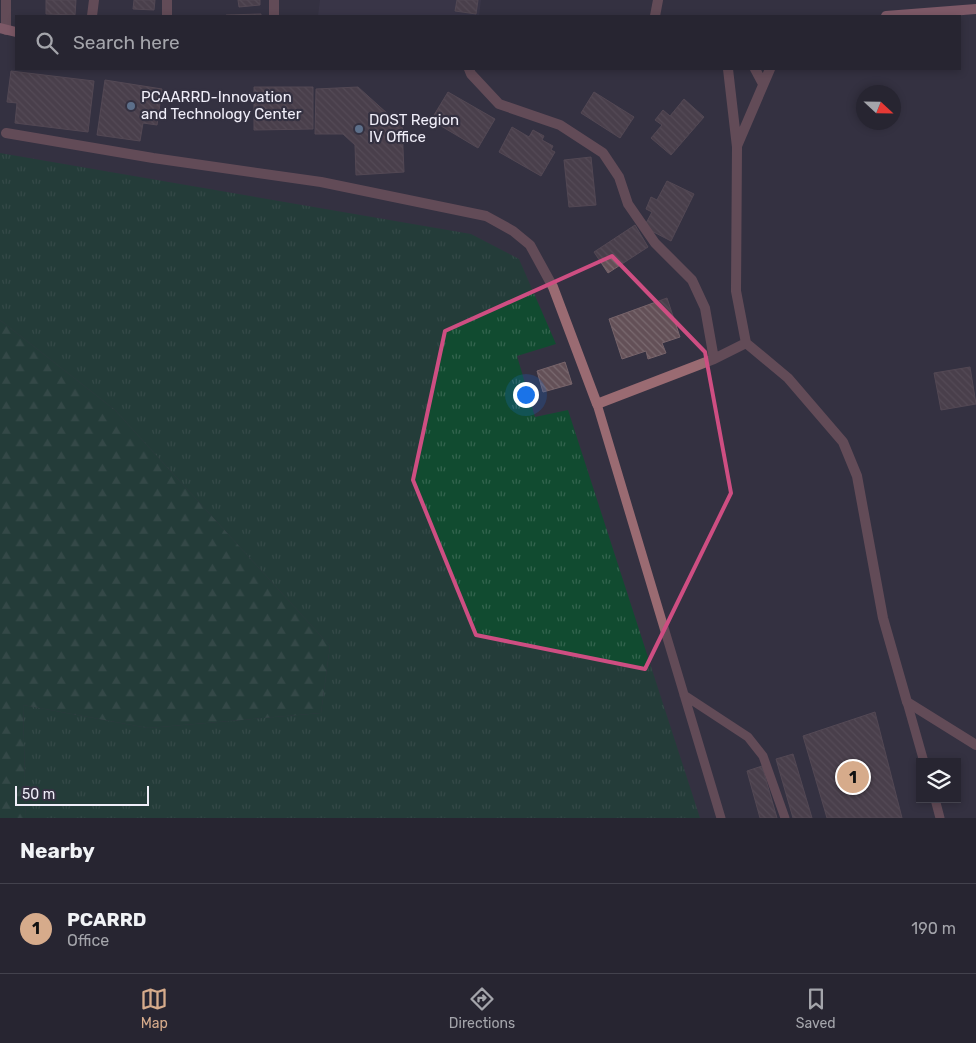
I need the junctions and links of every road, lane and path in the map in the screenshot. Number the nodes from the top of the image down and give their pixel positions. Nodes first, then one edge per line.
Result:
1 (6, 0) edge
2 (94, 0) edge
3 (167, 0) edge
4 (274, 0) edge
5 (658, 0) edge
6 (976, 9) edge
7 (92, 15) edge
8 (167, 15) edge
9 (274, 15) edge
10 (654, 15) edge
11 (899, 15) edge
12 (7, 30) edge
13 (469, 70) edge
14 (728, 70) edge
15 (756, 70) edge
16 (770, 70) edge
17 (763, 84) junction
18 (6, 133) dead end
19 (737, 147) junction
20 (746, 343) junction
21 (714, 359) junction
22 (597, 404) junction
23 (684, 695) junction
24 (907, 702) junction
25 (976, 745) edge
26 (923, 758) edge
27 (936, 803) edge
28 (939, 817) edge
29 (721, 818) edge
30 (785, 818) edge

1 - 12 street
2 - 7 street
3 - 8 street
4 - 9 street
5 - 10 street
6 - 11 main road
13 - 21 street
14 - 19 street
15 - 17 street
16 - 17 street
17 - 19 street
18 - 22 street
19 - 20 street
20 - 21 street
20 - 24 street
21 - 22 street
22 - 23 lane
23 - 29 lane
23 - 30 lane
24 - 25 street
24 - 26 lane
27 - 28 lane

